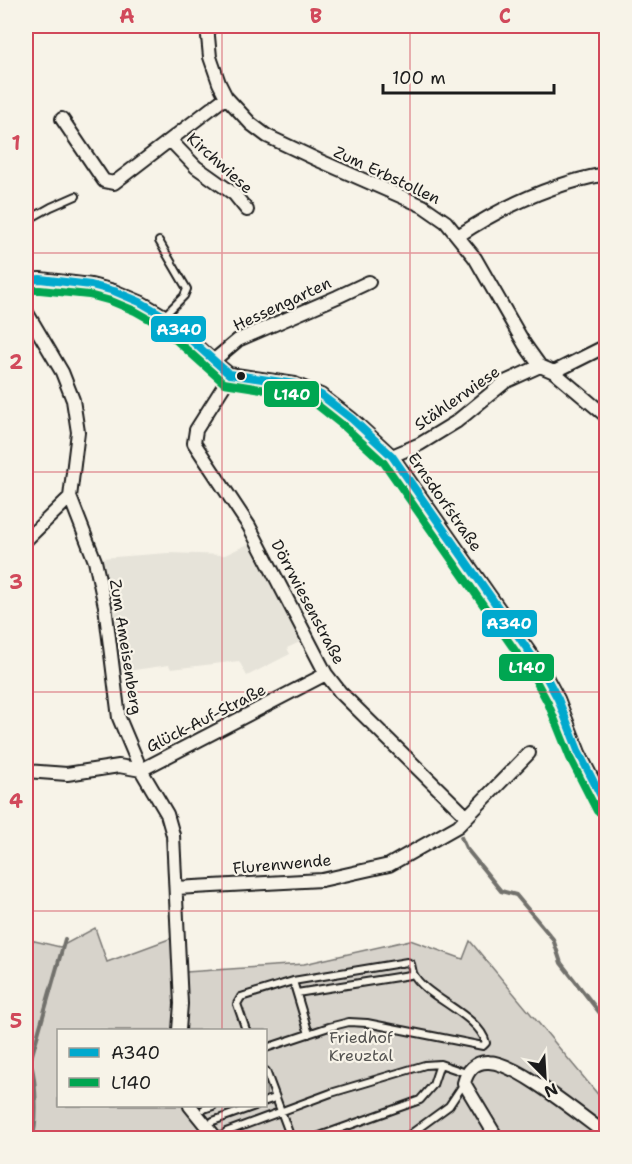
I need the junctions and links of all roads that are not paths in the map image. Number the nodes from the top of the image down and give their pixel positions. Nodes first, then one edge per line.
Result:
1 (157, 26) edge
2 (175, 27) edge
3 (207, 28) edge
4 (226, 97) junction
5 (62, 119) dead end
6 (171, 141) junction
7 (606, 174) edge
8 (76, 196) dead end
9 (247, 210) dead end
10 (26, 221) edge
11 (458, 236) junction
12 (159, 241) dead end
13 (26, 281) edge
14 (369, 282) dead end
15 (26, 311) edge
16 (164, 315) junction
17 (606, 346) edge
18 (213, 362) junction
19 (540, 366) junction
20 (554, 372) junction
21 (229, 374) junction
22 (606, 416) edge
23 (392, 456) junction
24 (70, 497) junction
25 (26, 540) edge
26 (326, 674) junction
27 (529, 753) dead end
28 (141, 770) junction
29 (26, 771) edge
30 (606, 806) edge
31 (467, 817) junction
32 (176, 888) junction
33 (413, 973) junction
34 (293, 981) junction
35 (297, 993) junction
36 (179, 1029) edge
37 (246, 1029) edge
38 (309, 1034) junction
39 (267, 1048) edge
40 (440, 1064) junction
41 (465, 1078) junction
42 (268, 1086) edge
43 (275, 1098) junction
44 (267, 1101) edge
45 (191, 1107) edge
46 (210, 1107) edge
47 (252, 1107) edge
48 (204, 1109) dead end
49 (281, 1112) junction
50 (213, 1121) dead end
51 (606, 1134) edge
52 (221, 1135) edge
53 (291, 1138) edge
54 (314, 1138) edge
55 (407, 1138) edge
56 (497, 1138) edge

1 - 2 lane
2 - 3 lane
3 - 4 street, Zum Erbstollen
4 - 6 street, Kirchwiese
4 - 11 street, Zum Erbstollen
5 - 6 street, Kirchwiese
6 - 9 street, Kirchwiese
7 - 11 street
8 - 10 lane
11 - 19 street, Zum Erbstollen
12 - 16 lane
13 - 16 street, Ernsdorfstraße
14 - 18 street, Hessengarten
15 - 24 street, Zum Ameisenberg
16 - 18 street, Ernsdorfstraße
17 - 20 street
18 - 21 street, Ernsdorfstraße
19 - 20 street
19 - 23 street, Stählerwiese
20 - 22 street
21 - 23 street, Ernsdorfstraße
21 - 26 street, Dörrwiesenstraße
23 - 30 street, Ernsdorfstraße
24 - 25 street
24 - 28 street, Zum Ameisenberg
26 - 28 street, Glück-Auf-Straße
26 - 31 street, Dörrwiesenstraße
27 - 31 street, Flurenwende
28 - 29 street, Glück-Auf-Straße
28 - 32 street, Zum Ameisenberg
31 - 32 street, Flurenwende
32 - 36 street, Zum Ameisenberg
33 - 34 lane
33 - 35 lane
33 - 38 lane
34 - 35 lane
34 - 37 lane
35 - 38 lane
38 - 39 lane
40 - 41 lane
40 - 49 lane
40 - 54 lane
41 - 51 street
41 - 55 lane
41 - 56 street
42 - 43 lane
43 - 44 lane
43 - 49 lane
45 - 52 street
46 - 48 lane
47 - 50 lane
49 - 52 lane
49 - 53 lane

